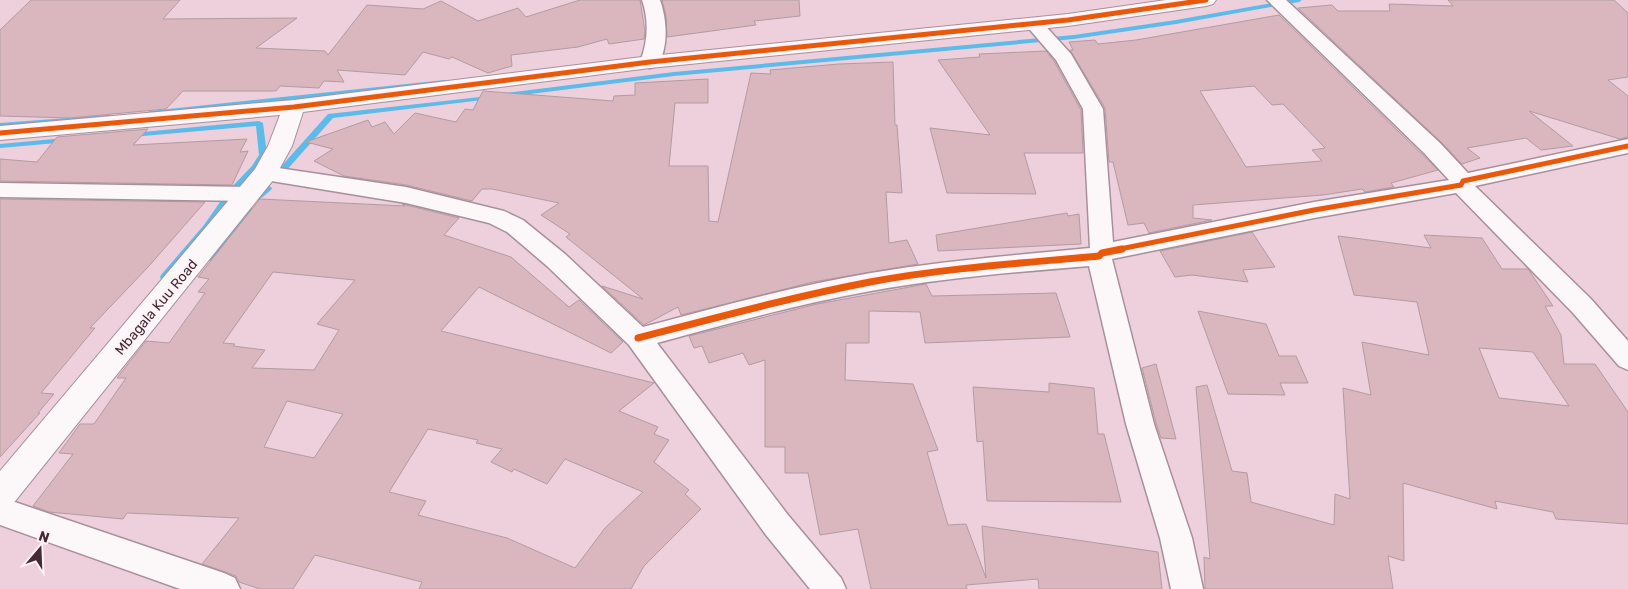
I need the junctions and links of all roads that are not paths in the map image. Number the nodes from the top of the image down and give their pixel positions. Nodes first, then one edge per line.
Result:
1 (651, 0) edge
2 (1206, 0) edge
3 (1276, 0) edge
4 (1034, 24) junction
5 (650, 62) junction
6 (294, 107) junction
7 (0, 133) edge
8 (1627, 148) edge
9 (1462, 183) junction
10 (257, 184) junction
11 (0, 190) edge
12 (1100, 254) junction
13 (638, 338) junction
14 (1628, 359) edge
15 (0, 495) edge
16 (0, 511) edge
17 (224, 589) edge
18 (830, 589) edge
19 (1186, 589) edge

1 - 5 street
2 - 4 street
3 - 9 street
4 - 5 street
4 - 12 street
5 - 6 street
6 - 7 street
6 - 10 street, Mbagala Kuu Road
8 - 9 street
9 - 12 street
9 - 14 street
10 - 11 street
10 - 13 street
10 - 15 street, Mbagala Kuu Road
12 - 13 street
12 - 19 street
13 - 18 street
16 - 17 street

